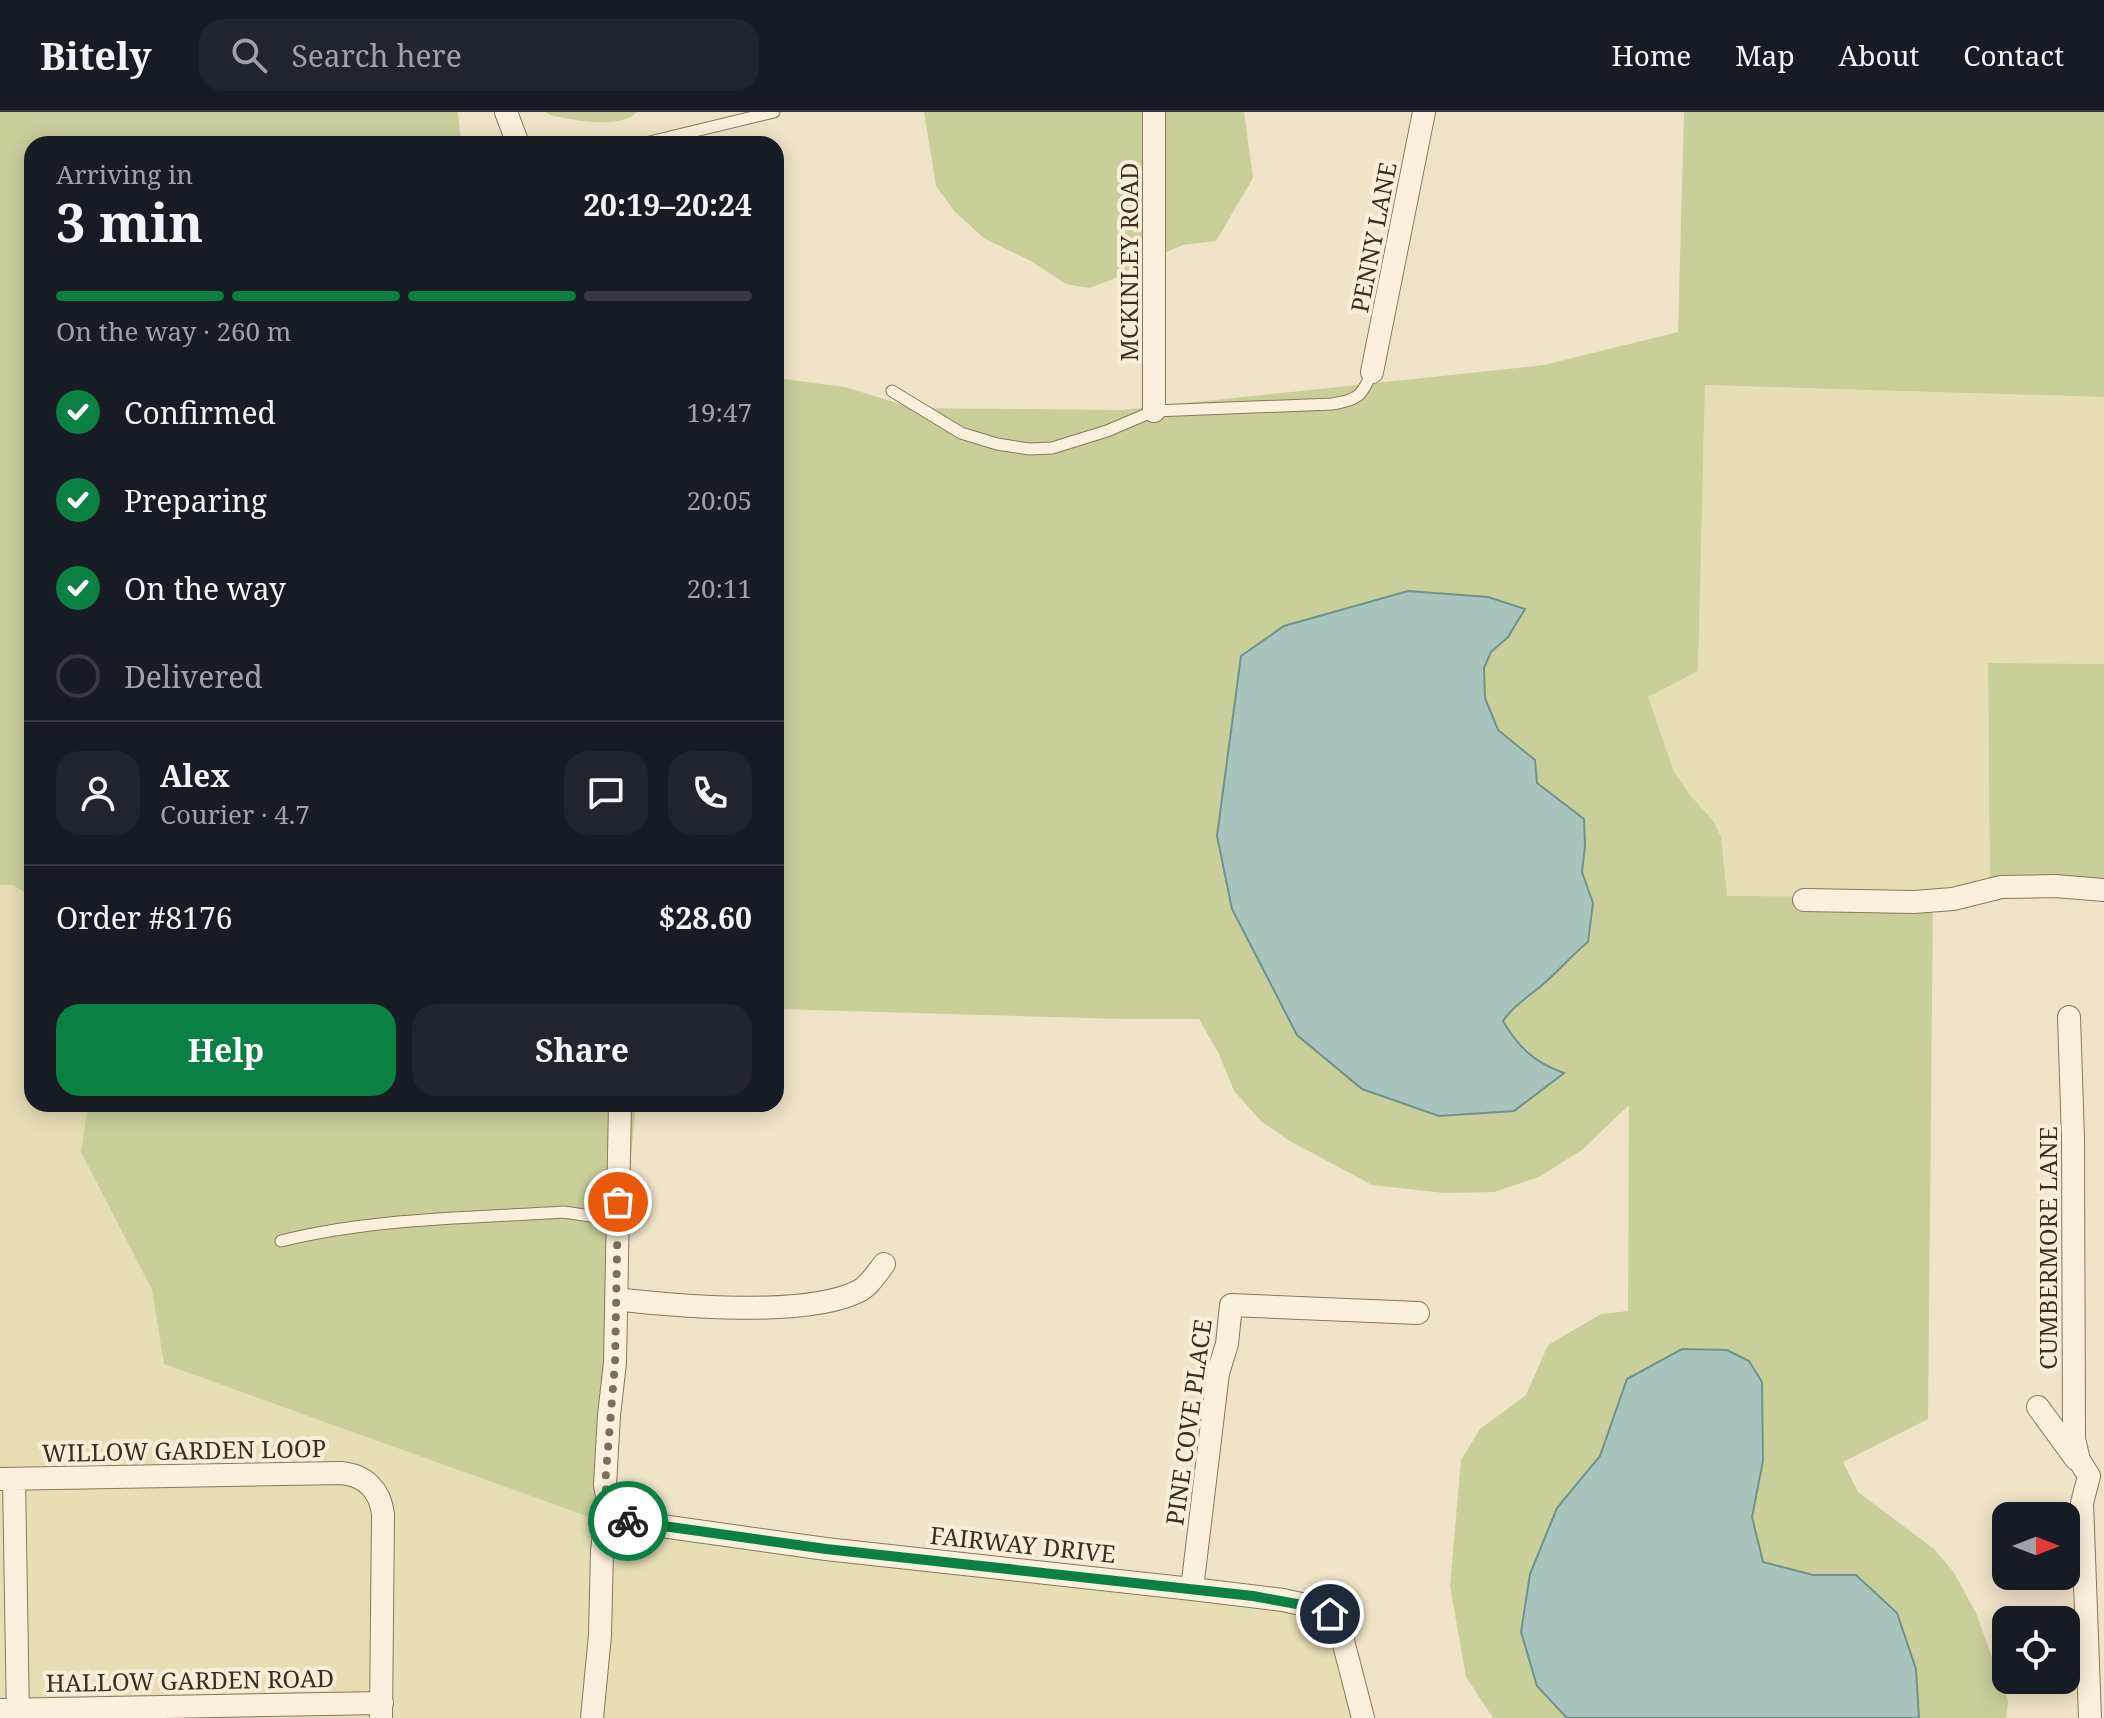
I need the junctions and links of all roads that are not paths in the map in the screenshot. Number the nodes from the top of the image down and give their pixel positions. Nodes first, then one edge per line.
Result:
1 (506, 112) edge
2 (774, 112) edge
3 (1154, 112) edge
4 (1424, 112) edge
5 (515, 136) edge
6 (674, 136) edge
7 (1372, 372) joint
8 (892, 391) dead end
9 (1154, 411) junction
10 (2104, 890) edge
11 (1804, 900) dead end
12 (2069, 1017) dead end
13 (620, 1112) edge
14 (618, 1226) junction
15 (281, 1241) dead end
16 (884, 1264) dead end
17 (616, 1299) junction
18 (1418, 1313) dead end
19 (2038, 1407) dead end
20 (2096, 1471) edge
21 (7, 1479) edge
22 (608, 1501) junction
23 (1192, 1589) junction
24 (381, 1710) edge
25 (12, 1712) edge
26 (592, 1718) edge
27 (1363, 1718) edge
28 (2090, 1718) edge

1 - 5 street
2 - 6 lane
3 - 9 street, MCKINLEY ROAD
4 - 7 street, PENNY LANE
7 - 9 lane
8 - 9 lane
10 - 11 street
12 - 20 street, CUMBERMORE LANE
13 - 14 street
14 - 15 lane
14 - 17 street
16 - 17 street
17 - 22 street
18 - 23 street, PINE COVE PLACE
19 - 20 street
20 - 28 street
21 - 24 street, WILLOW GARDEN LOOP
21 - 25 street
22 - 23 street, FAIRWAY DRIVE
22 - 26 street
23 - 27 street, FAIRWAY DRIVE
24 - 25 street, HALLOW GARDEN ROAD

